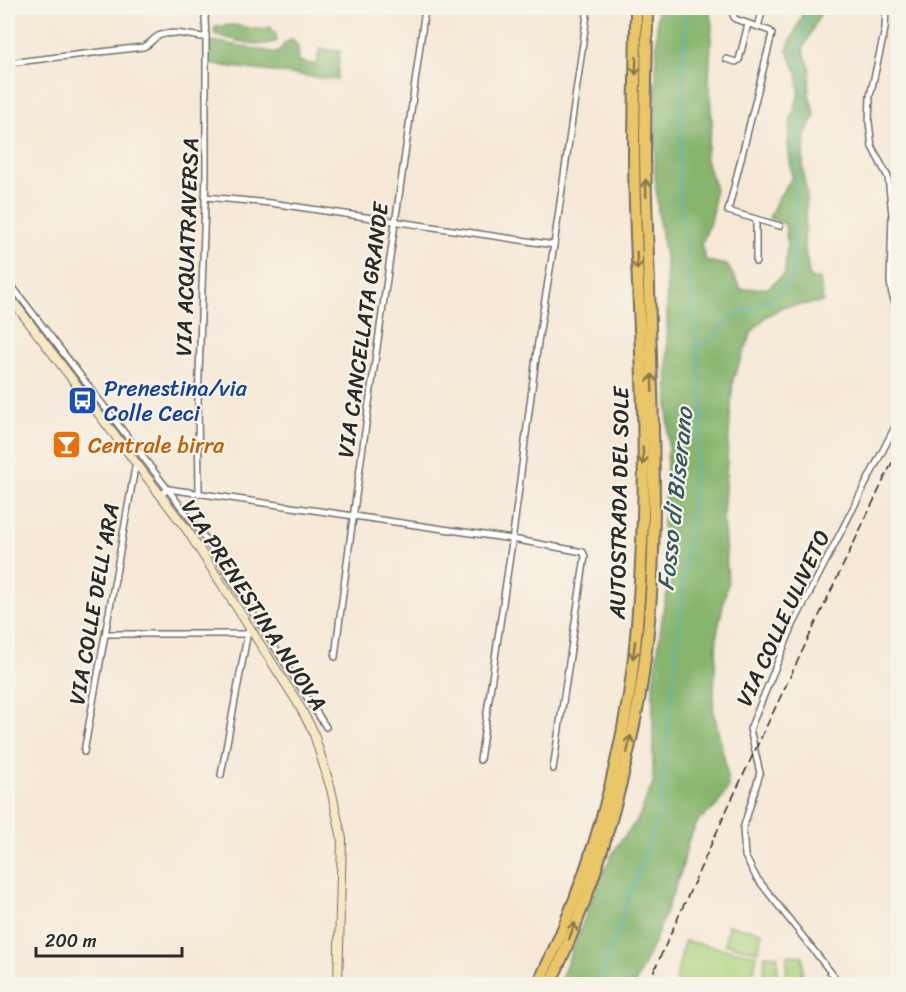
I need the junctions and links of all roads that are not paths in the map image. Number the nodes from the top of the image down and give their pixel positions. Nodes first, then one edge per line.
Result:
1 (207, 8) edge
2 (425, 8) edge
3 (588, 8) edge
4 (636, 8) edge
5 (647, 8) edge
6 (735, 8) edge
7 (763, 8) edge
8 (886, 8) edge
9 (748, 24) junction
10 (758, 27) junction
11 (207, 37) junction
12 (726, 59) dead end
13 (8, 63) edge
14 (205, 196) junction
15 (756, 219) junction
16 (395, 222) junction
17 (780, 226) dead end
18 (554, 245) junction
19 (756, 262) dead end
20 (8, 281) edge
21 (8, 295) edge
22 (898, 312) edge
23 (898, 422) edge
24 (136, 462) junction
25 (165, 492) junction
26 (199, 493) junction
27 (352, 515) junction
28 (512, 539) junction
29 (249, 630) junction
30 (106, 634) junction
31 (335, 657) dead end
32 (326, 727) dead end
33 (84, 752) dead end
34 (480, 760) dead end
35 (553, 769) dead end
36 (221, 775) dead end
37 (338, 984) edge
38 (538, 984) edge
39 (550, 984) edge
40 (840, 984) edge

1 - 11 street, VIA ACQUATRAVERSA
2 - 16 street, VIA CANCELLATA GRANDE
3 - 18 street
4 -> 38 highway, AUTOSTRADA DEL SOLE
39 -> 5 highway, AUTOSTRADA DEL SOLE
6 - 9 street
7 - 10 street
8 - 22 street
9 - 10 street
9 - 12 street
10 - 15 street
11 - 13 street
11 - 14 street, VIA ACQUATRAVERSA
14 - 16 street
14 - 26 street, VIA ACQUATRAVERSA
15 - 17 street
15 - 19 street
16 - 18 street
16 - 27 street, VIA CANCELLATA GRANDE
18 - 28 street
20 - 25 street
21 - 24 main road, VIA PRENESTINA NUOVA
23 - 40 street, VIA COLLE ULIVETO
24 - 25 main road, VIA PRENESTINA NUOVA
24 - 30 street, VIA COLLE DELL'ARA
25 - 26 street
25 - 29 main road, VIA PRENESTINA NUOVA
25 - 32 street
26 - 27 street
27 - 28 street
27 - 31 street, VIA CANCELLATA GRANDE
28 - 34 street
28 - 35 street
29 - 30 street
29 - 36 street
29 - 37 main road, VIA PRENESTINA NUOVA
30 - 33 street, VIA COLLE DELL'ARA

